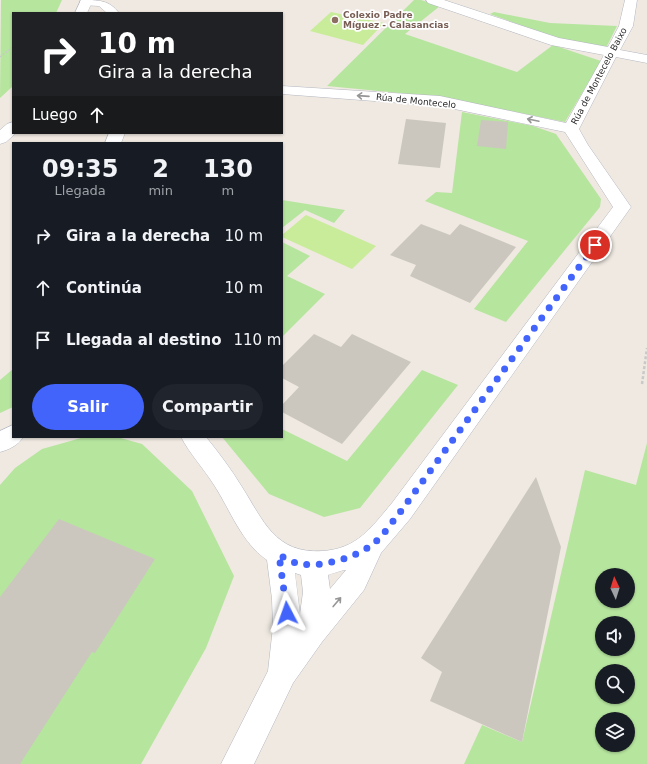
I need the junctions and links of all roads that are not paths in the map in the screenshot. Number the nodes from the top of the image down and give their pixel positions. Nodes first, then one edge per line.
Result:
1 (432, 0) edge
2 (631, 0) edge
3 (85, 5) edge
4 (113, 12) edge
5 (612, 53) junction
6 (647, 59) edge
7 (283, 90) edge
8 (12, 128) edge
9 (571, 129) junction
10 (0, 139) edge
11 (12, 435) edge
12 (194, 438) edge
13 (0, 443) edge
14 (372, 545) junction
15 (279, 555) junction
16 (313, 565) junction
17 (312, 632) junction
18 (283, 673) junction
19 (237, 764) edge

1 - 5 street
2 - 5 street, Rúa de Montecelo Baixo
3 - 4 street
5 - 6 street
5 - 9 street, Rúa de Montecelo Baixo
9 -> 7 street, Rúa de Montecelo
8 - 10 street
9 - 14 street
11 - 13 street
12 - 15 street
14 - 16 street
17 -> 14 street
15 - 16 street
15 - 18 street
16 - 17 street
17 - 18 street
18 - 19 street

